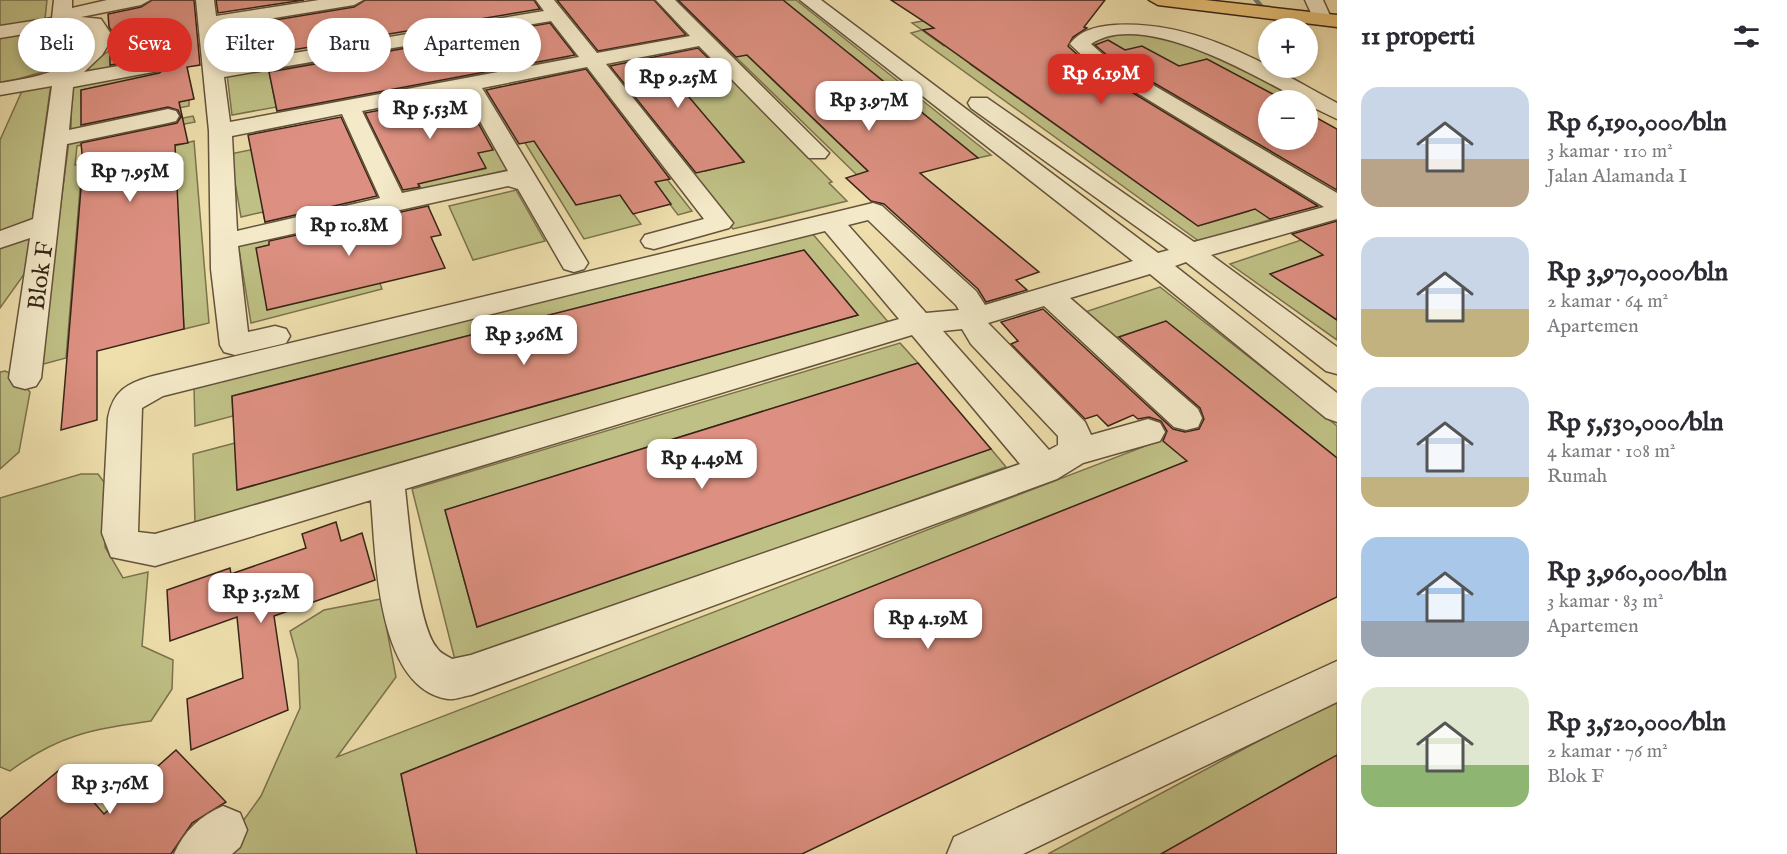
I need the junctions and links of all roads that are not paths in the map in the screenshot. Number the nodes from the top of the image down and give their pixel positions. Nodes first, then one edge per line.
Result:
1 (141, 0) edge
2 (354, 0) edge
3 (665, 0) edge
4 (809, 0) edge
5 (833, 0) edge
6 (1158, 0) edge
7 (551, 7) edge
8 (206, 11) edge
9 (62, 13) edge
10 (1324, 14) edge
11 (0, 32) edge
12 (704, 39) junction
13 (295, 57) edge
14 (593, 60) junction
15 (115, 72) edge
16 (215, 72) edge
17 (65, 80) junction
18 (469, 84) junction
19 (1, 91) edge
20 (349, 106) junction
21 (1337, 112) edge
22 (168, 116) dead end
23 (220, 131) junction
24 (57, 139) junction
25 (817, 153) dead end
26 (527, 184) junction
27 (394, 202) junction
28 (1337, 204) edge
29 (1337, 211) edge
30 (830, 220) junction
31 (47, 223) junction
32 (0, 240) edge
33 (226, 241) junction
34 (1191, 253) junction
35 (574, 263) junction
36 (1155, 264) junction
37 (1050, 296) junction
38 (970, 319) junction
39 (918, 323) junction
40 (1337, 363) edge
41 (26, 378) dead end
42 (1337, 410) edge
43 (1186, 418) dead end
44 (1148, 432) dead end
45 (1059, 461) junction
46 (387, 482) junction
47 (1337, 681) edge
48 (971, 854) edge

1 - 9 street
2 - 8 street
3 - 12 street
4 - 36 street
5 - 34 street
6 - 10 main road
7 - 13 street
7 - 14 street
9 - 11 street
9 - 17 street
12 - 14 street
12 - 25 street
14 - 18 street
14 - 35 street
15 - 17 street
16 - 23 street
17 - 19 street
17 - 24 street, Blok F
18 - 20 street
18 - 26 street
20 - 23 street
20 - 27 street
21 - 28 street
22 - 24 street
23 - 33 street
24 - 31 street, Blok F
26 - 27 street
26 - 35 street
27 - 33 street
29 - 34 street
30 - 38 street
30 - 39 street
30 - 46 street
31 - 32 street
31 - 41 street, Blok F
33 - 35 street
34 - 36 street
34 - 40 street
36 - 37 street
36 - 42 street
37 - 38 street
37 - 43 street
38 - 39 street
38 - 45 street
39 - 45 street
39 - 46 street
44 - 45 street
45 - 46 street
47 - 48 street

